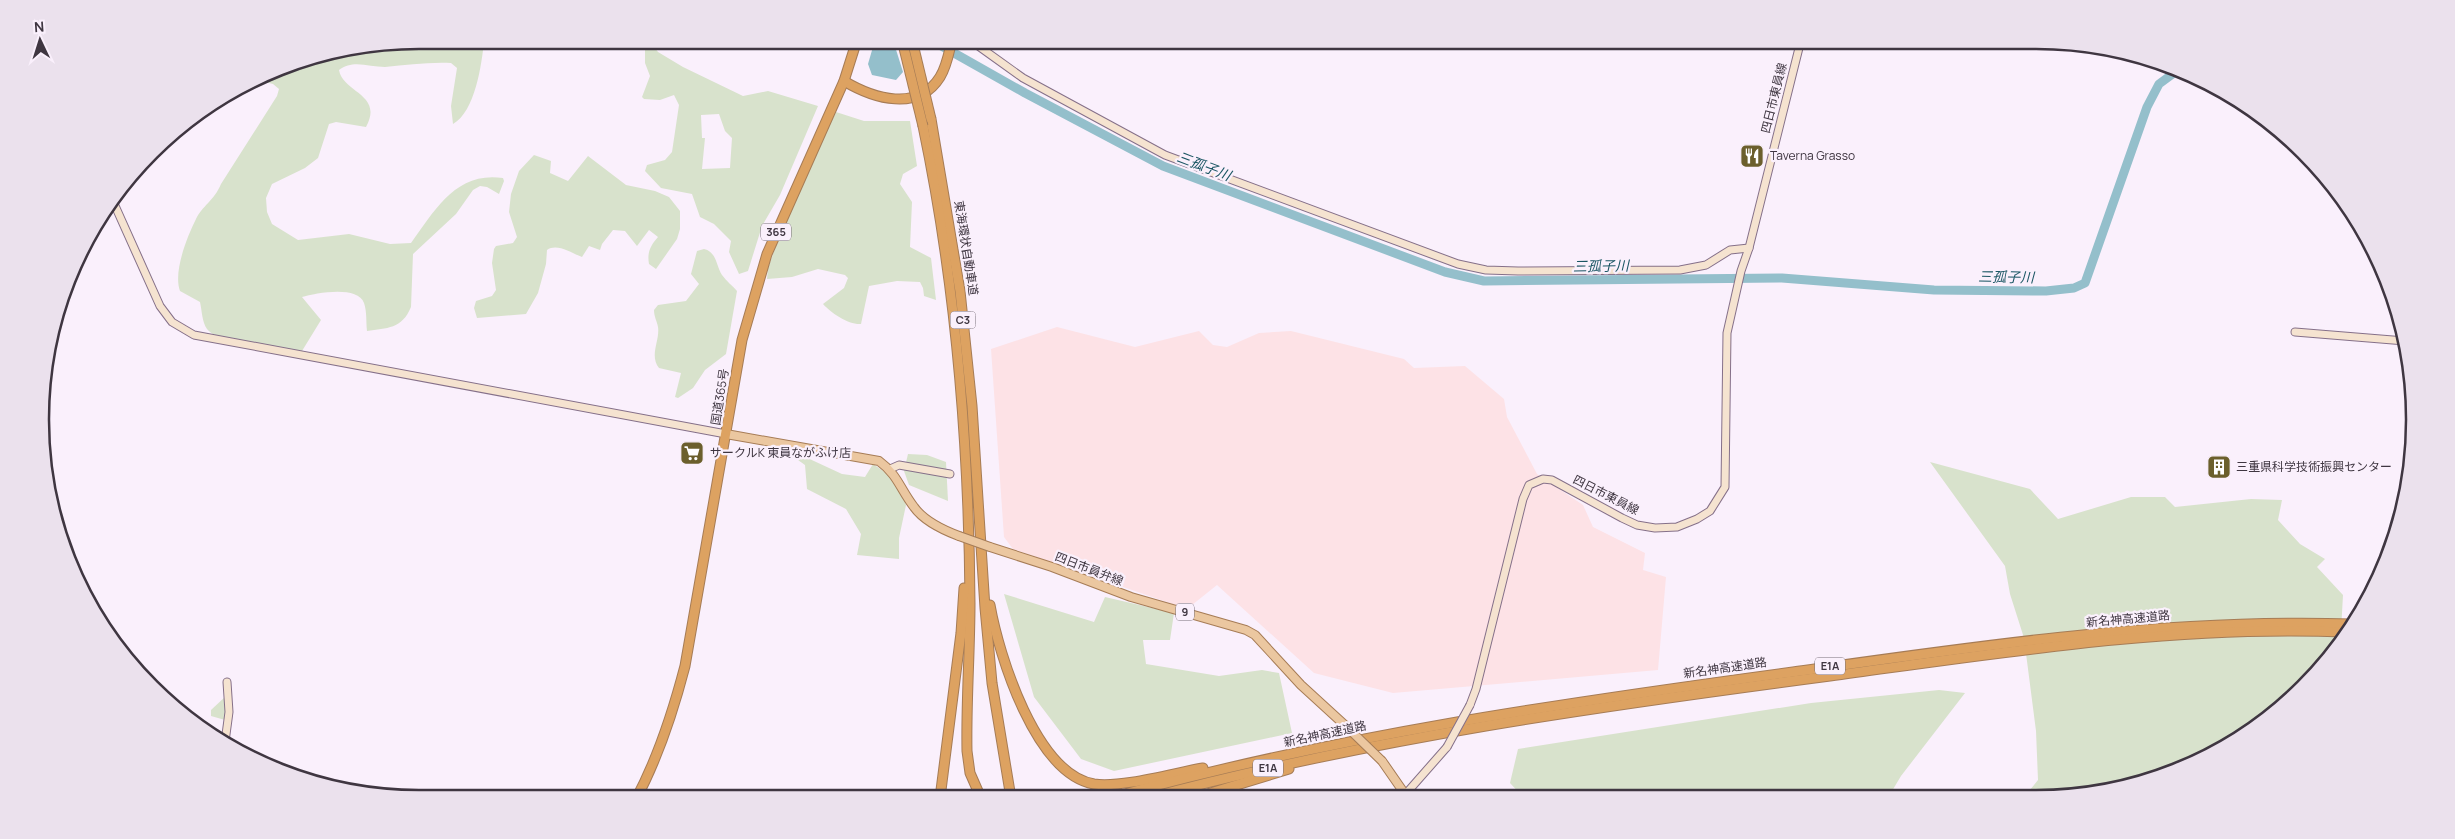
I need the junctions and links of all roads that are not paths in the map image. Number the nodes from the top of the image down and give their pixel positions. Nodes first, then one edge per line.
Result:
1 (854, 49) edge
2 (903, 49) edge
3 (915, 49) edge
4 (945, 49) edge
5 (949, 49) edge
6 (983, 49) edge
7 (1799, 49) edge
8 (944, 61) junction
9 (844, 81) junction
10 (116, 207) edge
11 (1749, 248) junction
12 (2295, 332) dead end
13 (2398, 340) edge
14 (726, 434) junction
15 (890, 469) junction
16 (950, 474) dead end
17 (968, 523) junction
18 (979, 523) junction
19 (2344, 625) edge
20 (2328, 627) junction
21 (2340, 631) edge
22 (227, 682) dead end
23 (226, 736) edge
24 (1388, 743) junction
25 (1336, 744) junction
26 (641, 790) edge
27 (941, 790) edge
28 (977, 790) edge
29 (1010, 790) edge
30 (1143, 790) edge
31 (1179, 790) edge
32 (1220, 790) edge
33 (1402, 790) edge
34 (1411, 790) edge

1 - 9 highway, 国道365号 / 365
2 - 17 highway, 東海環状自動車道 / C3, bridge
3 - 18 highway, 東海環状自動車道 / C3, bridge
4 - 8 highway
5 - 8 highway
6 - 11 street
7 - 11 street, 四日市東員線
8 - 9 highway
9 - 14 highway, 国道365号 / 365
10 - 14 street
11 - 34 street, 四日市東員線, bridge
12 - 13 street
14 - 15 main road
14 - 26 highway, 国道365号 / 365
15 - 16 street
15 - 33 main road, 四日市員弁線 / 9, bridge
17 - 27 highway
17 - 28 highway
18 - 25 highway
18 - 29 highway
19 - 20 highway, 新名神高速道路 / E1A
20 - 21 highway, 新名神高速道路 / E1A
20 - 24 highway, 新名神高速道路 / E1A
20 - 25 highway, 新名神高速道路 / E1A
22 - 23 street
24 - 31 highway, 新名神高速道路 / E1A
24 - 32 highway
25 - 30 highway, 新名神高速道路 / E1A

